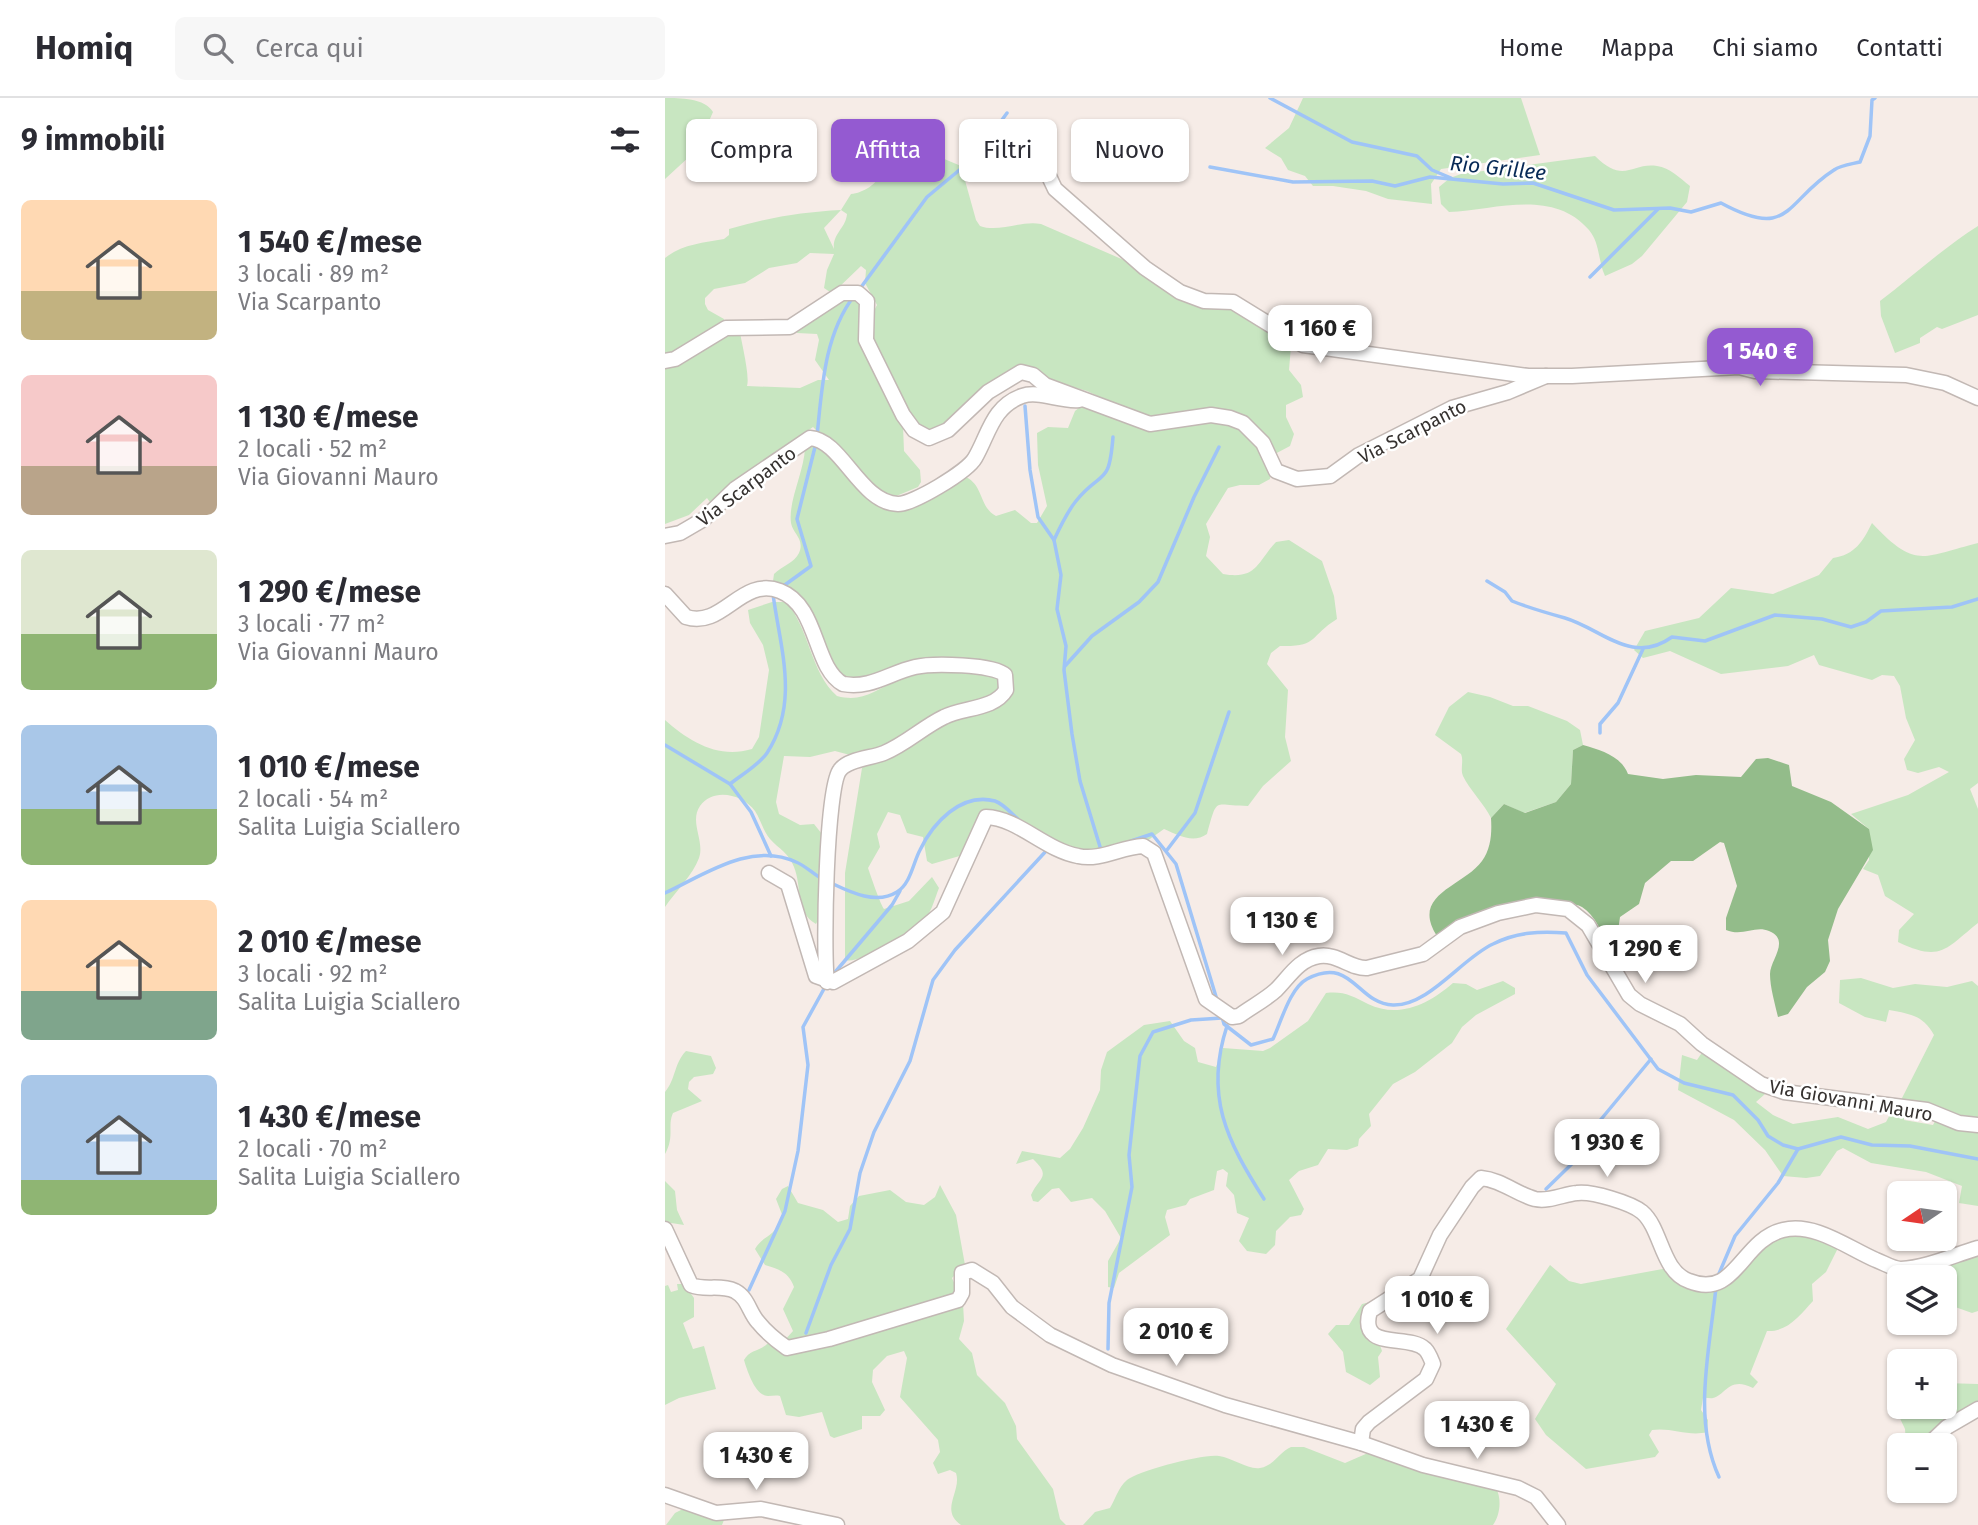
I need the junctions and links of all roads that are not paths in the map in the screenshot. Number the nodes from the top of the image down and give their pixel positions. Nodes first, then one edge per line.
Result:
1 (1052, 182) edge
2 (665, 361) edge
3 (1546, 376) junction
4 (1978, 398) edge
5 (1088, 400) junction
6 (665, 536) edge
7 (665, 594) edge
8 (769, 873) dead end
9 (827, 982) junction
10 (1978, 1125) edge
11 (665, 1229) edge
12 (1978, 1248) edge
13 (1978, 1409) edge
14 (1941, 1433) edge
15 (1361, 1443) junction
16 (665, 1495) edge
17 (816, 1522) edge
18 (837, 1525) edge
19 (1558, 1525) edge

1 - 3 street
2 - 5 street, Via Scarpanto
3 - 4 street, Via Scarpanto
3 - 5 street, Via Scarpanto
5 - 6 street, Via Scarpanto
7 - 9 street
8 - 9 street
9 - 10 street, Via Giovanni Mauro
11 - 15 street
12 - 15 street
13 - 14 street
15 - 19 street
16 - 17 street
17 - 18 street

